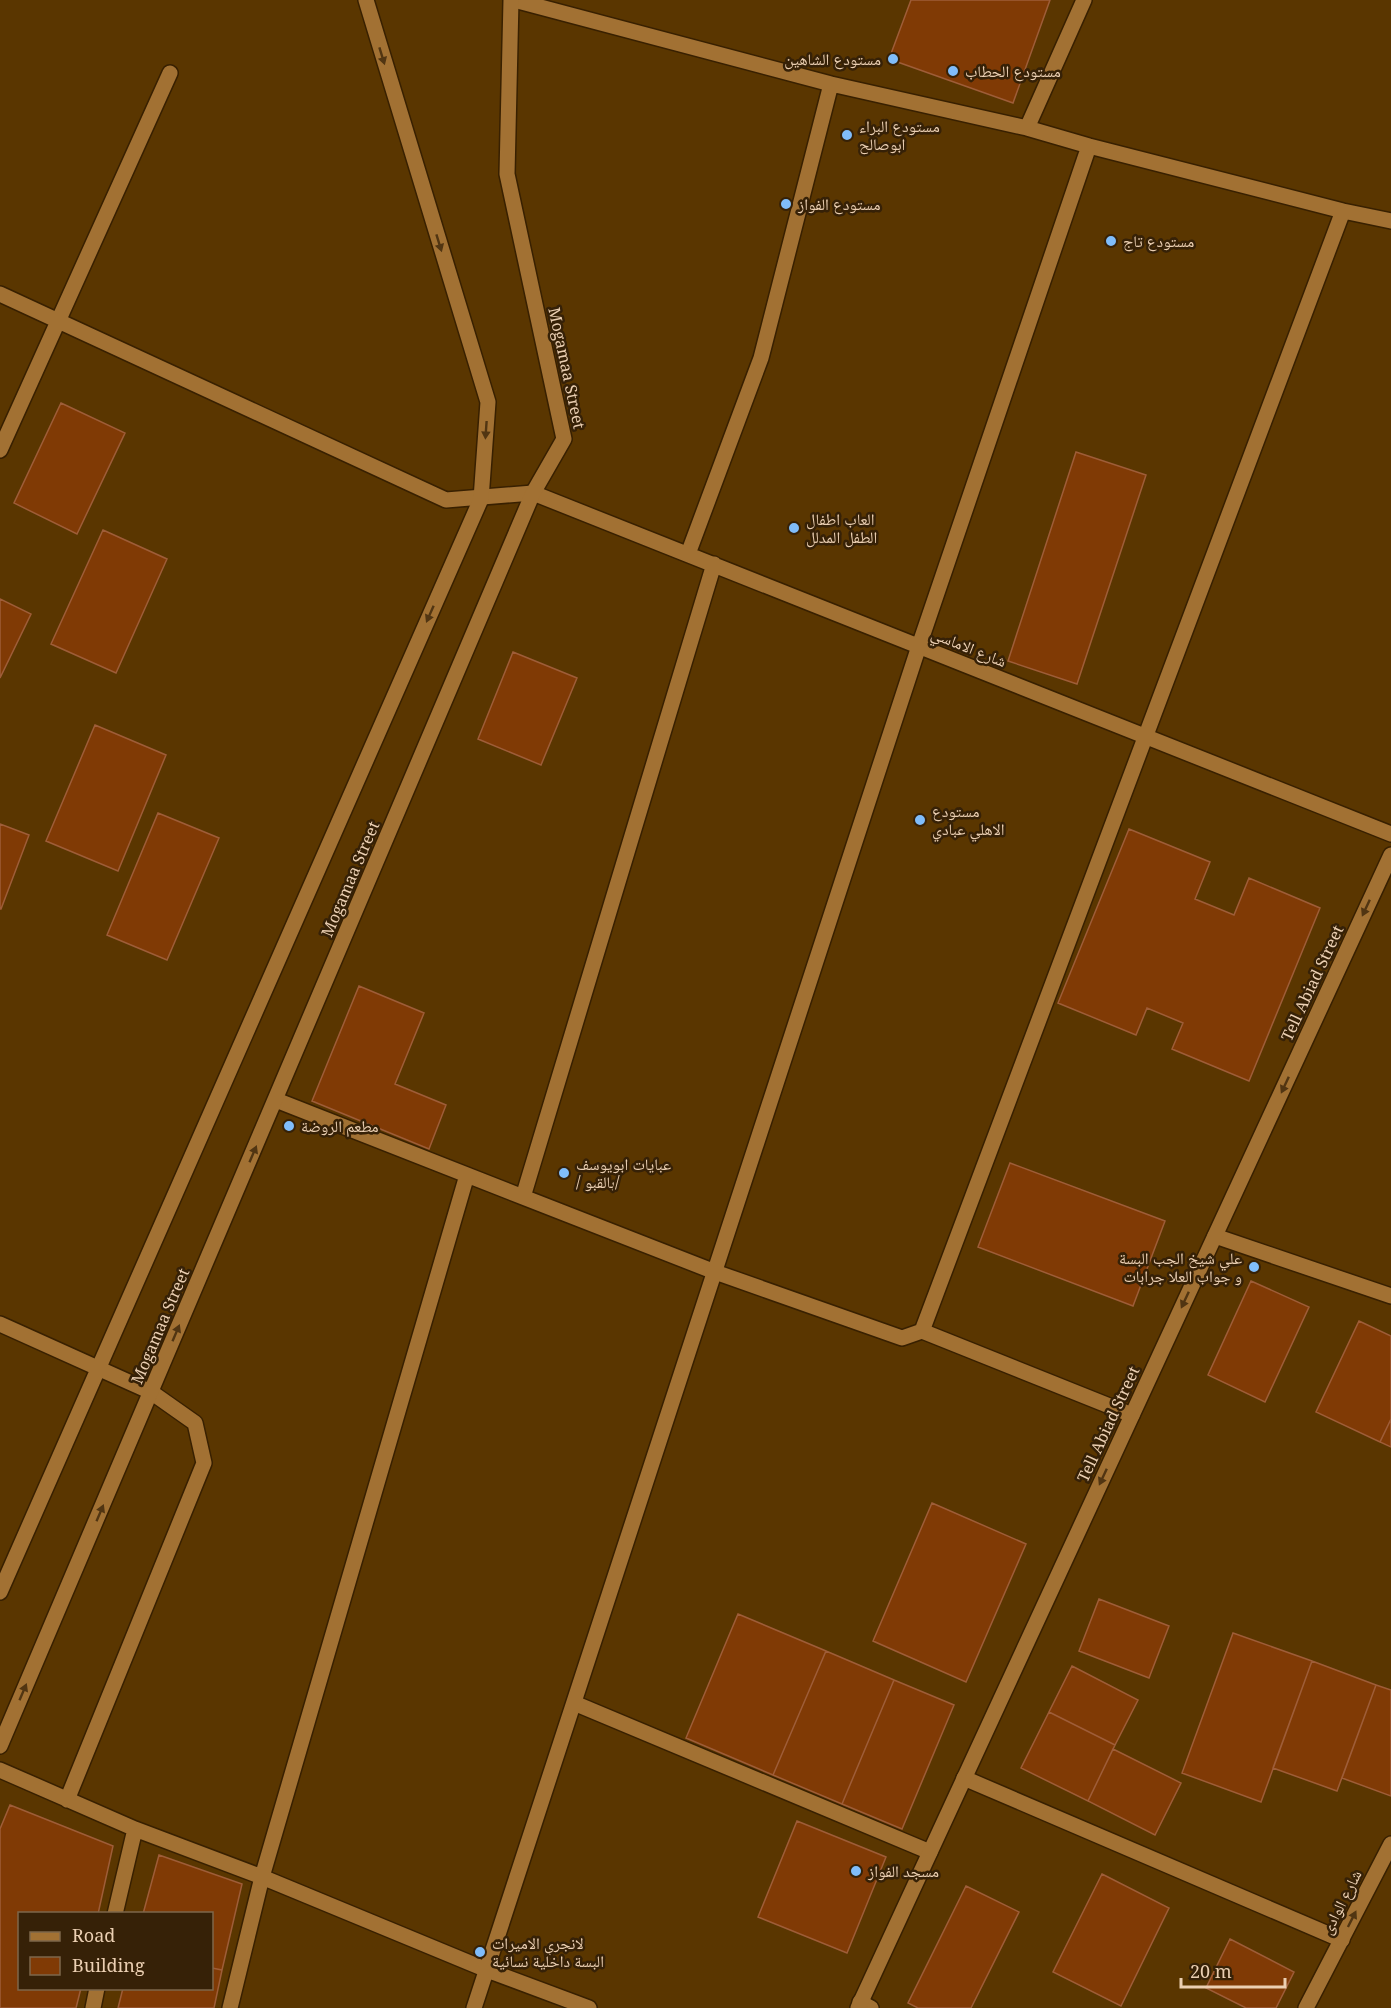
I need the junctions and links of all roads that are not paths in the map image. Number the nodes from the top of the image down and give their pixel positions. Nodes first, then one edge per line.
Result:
1 (366, 0) edge
2 (512, 0) edge
3 (1084, 0) edge
4 (170, 73) dead end
5 (831, 84) junction
6 (1027, 128) junction
7 (1089, 146) junction
8 (1342, 211) junction
9 (1391, 221) edge
10 (0, 294) edge
11 (57, 321) junction
12 (0, 450) edge
13 (533, 493) junction
14 (481, 499) junction
15 (688, 554) junction
16 (714, 564) junction
17 (919, 646) junction
18 (1145, 736) junction
19 (1391, 834) edge
20 (1391, 855) edge
21 (276, 1100) junction
22 (467, 1175) junction
23 (523, 1197) junction
24 (1215, 1236) junction
25 (715, 1272) junction
26 (1391, 1296) edge
27 (0, 1324) edge
28 (922, 1331) junction
29 (98, 1368) junction
30 (151, 1392) junction
31 (1132, 1415) junction
32 (0, 1592) edge
33 (574, 1703) junction
34 (0, 1746) edge
35 (0, 1770) edge
36 (964, 1778) junction
37 (67, 1800) junction
38 (135, 1829) junction
39 (1391, 1844) edge
40 (930, 1851) junction
41 (262, 1877) junction
42 (115, 1912) edge
43 (1342, 1940) junction
44 (487, 1970) junction
45 (97, 1990) edge
46 (863, 2006) edge
47 (93, 2008) edge
48 (230, 2008) edge
49 (474, 2008) edge
50 (589, 2008) edge
51 (1306, 2008) edge

1 -> 14 street, Mogamaa Street
2 - 5 street
2 - 13 street, Mogamaa Street
3 - 6 street
4 - 11 street
5 - 6 street
5 - 15 street
6 - 7 street
7 - 8 street
7 - 17 street
8 - 9 street
8 - 18 street
10 - 11 street
11 - 12 street
11 - 14 street
13 - 14 street
13 - 15 street, شارع الاماسي
13 - 21 street, Mogamaa Street
14 -> 29 street, Mogamaa Street
15 - 16 street, شارع الاماسي
16 - 17 street, شارع الاماسي
16 - 23 street
17 - 18 street, شارع الاماسي
17 - 25 street
18 - 19 street, شارع الاماسي
18 - 28 street
20 -> 24 street, Tell Abiad Street
21 - 22 street
30 -> 21 street, Mogamaa Street
22 - 23 street
22 - 41 street
23 - 25 street
24 - 26 street
24 -> 31 street, Tell Abiad Street
25 - 28 street
25 - 33 street
27 - 29 street
28 - 31 street
29 - 30 street
29 - 32 street, Mogamaa Street
34 -> 30 street, Mogamaa Street
30 - 37 street
31 -> 36 street, Tell Abiad Street
33 - 40 street
33 - 44 street
35 - 37 street
36 - 40 street, Tell Abiad Street
36 - 43 street
37 - 38 street
38 - 41 street
38 - 42 street
43 -> 39 street, شارع الوادى
40 - 46 street, Tell Abiad Street
41 - 44 street
41 - 48 street
43 - 51 street, شارع الوادى
44 - 49 street
44 - 50 street
45 - 47 street

